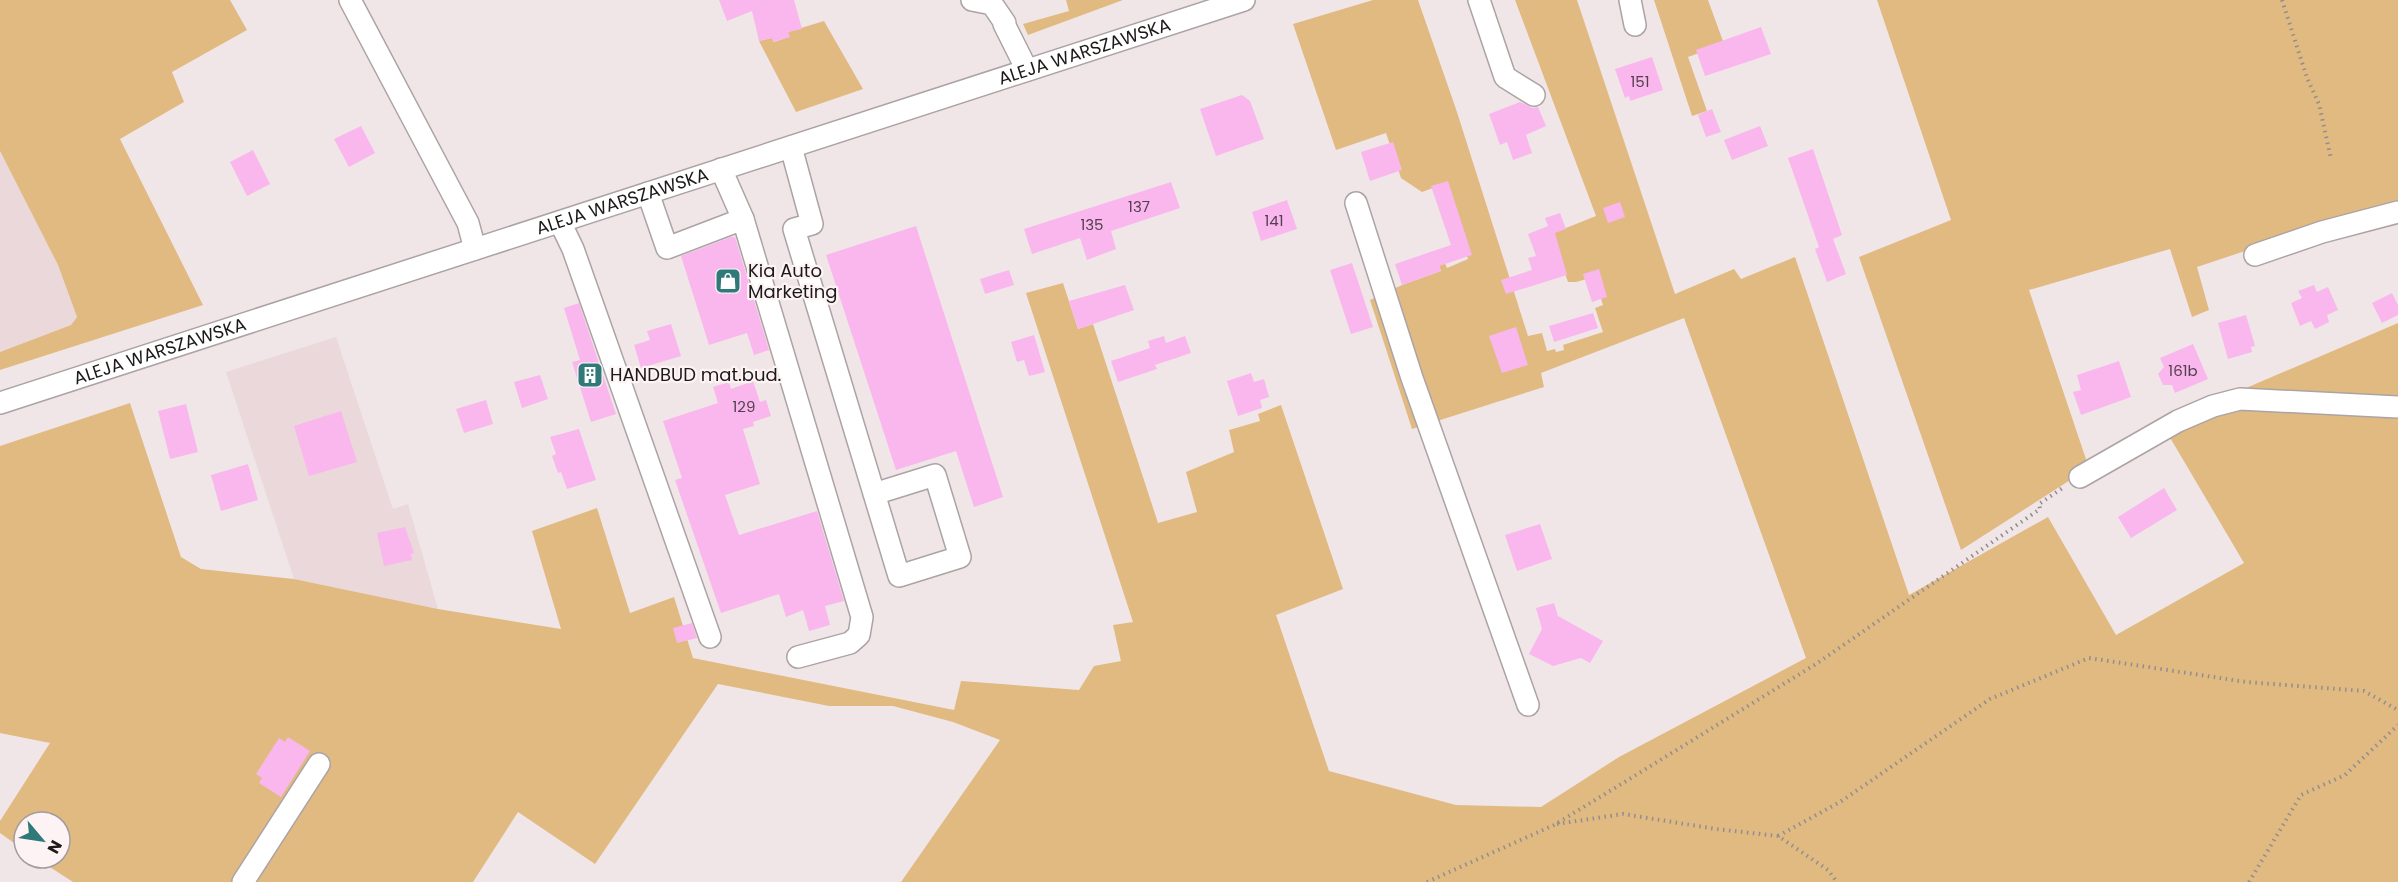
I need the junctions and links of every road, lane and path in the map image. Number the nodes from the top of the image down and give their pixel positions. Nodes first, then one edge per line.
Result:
1 (350, 0) edge
2 (972, 0) edge
3 (1244, 0) edge
4 (1479, 0) edge
5 (1630, 0) edge
6 (2282, 0) edge
7 (1635, 25) dead end
8 (1027, 70) junction
9 (1534, 95) dead end
10 (791, 147) junction
11 (2331, 159) dead end
12 (722, 169) junction
13 (648, 193) junction
14 (1356, 203) dead end
15 (2398, 212) edge
16 (743, 219) junction
17 (560, 222) junction
18 (475, 249) junction
19 (2254, 255) dead end
20 (0, 403) edge
21 (2398, 407) edge
22 (2080, 477) joint
23 (874, 494) junction
24 (710, 637) dead end
25 (798, 657) dead end
26 (1528, 705) dead end
27 (2398, 710) edge
28 (2398, 724) edge
29 (319, 764) dead end
30 (1554, 825) junction
31 (1778, 836) junction
32 (243, 882) edge
33 (1427, 882) edge
34 (1837, 882) edge
35 (2249, 882) edge

1 - 18 street
2 - 8 street
3 - 8 street, ALEJA WARSZAWSKA
4 - 9 street
5 - 7 street
6 - 11 path
8 - 10 street, ALEJA WARSZAWSKA
10 - 12 street, ALEJA WARSZAWSKA
10 - 23 street
12 - 13 street, ALEJA WARSZAWSKA
12 - 16 street
13 - 16 street
13 - 17 street, ALEJA WARSZAWSKA
14 - 26 street
15 - 19 street
16 - 25 street
17 - 18 street, ALEJA WARSZAWSKA
17 - 24 street
18 - 20 street, ALEJA WARSZAWSKA
21 - 22 street
22 - 30 path
23 - 23 street
27 - 31 path
28 - 35 path
29 - 32 street
30 - 31 path
30 - 33 path
31 - 34 path

